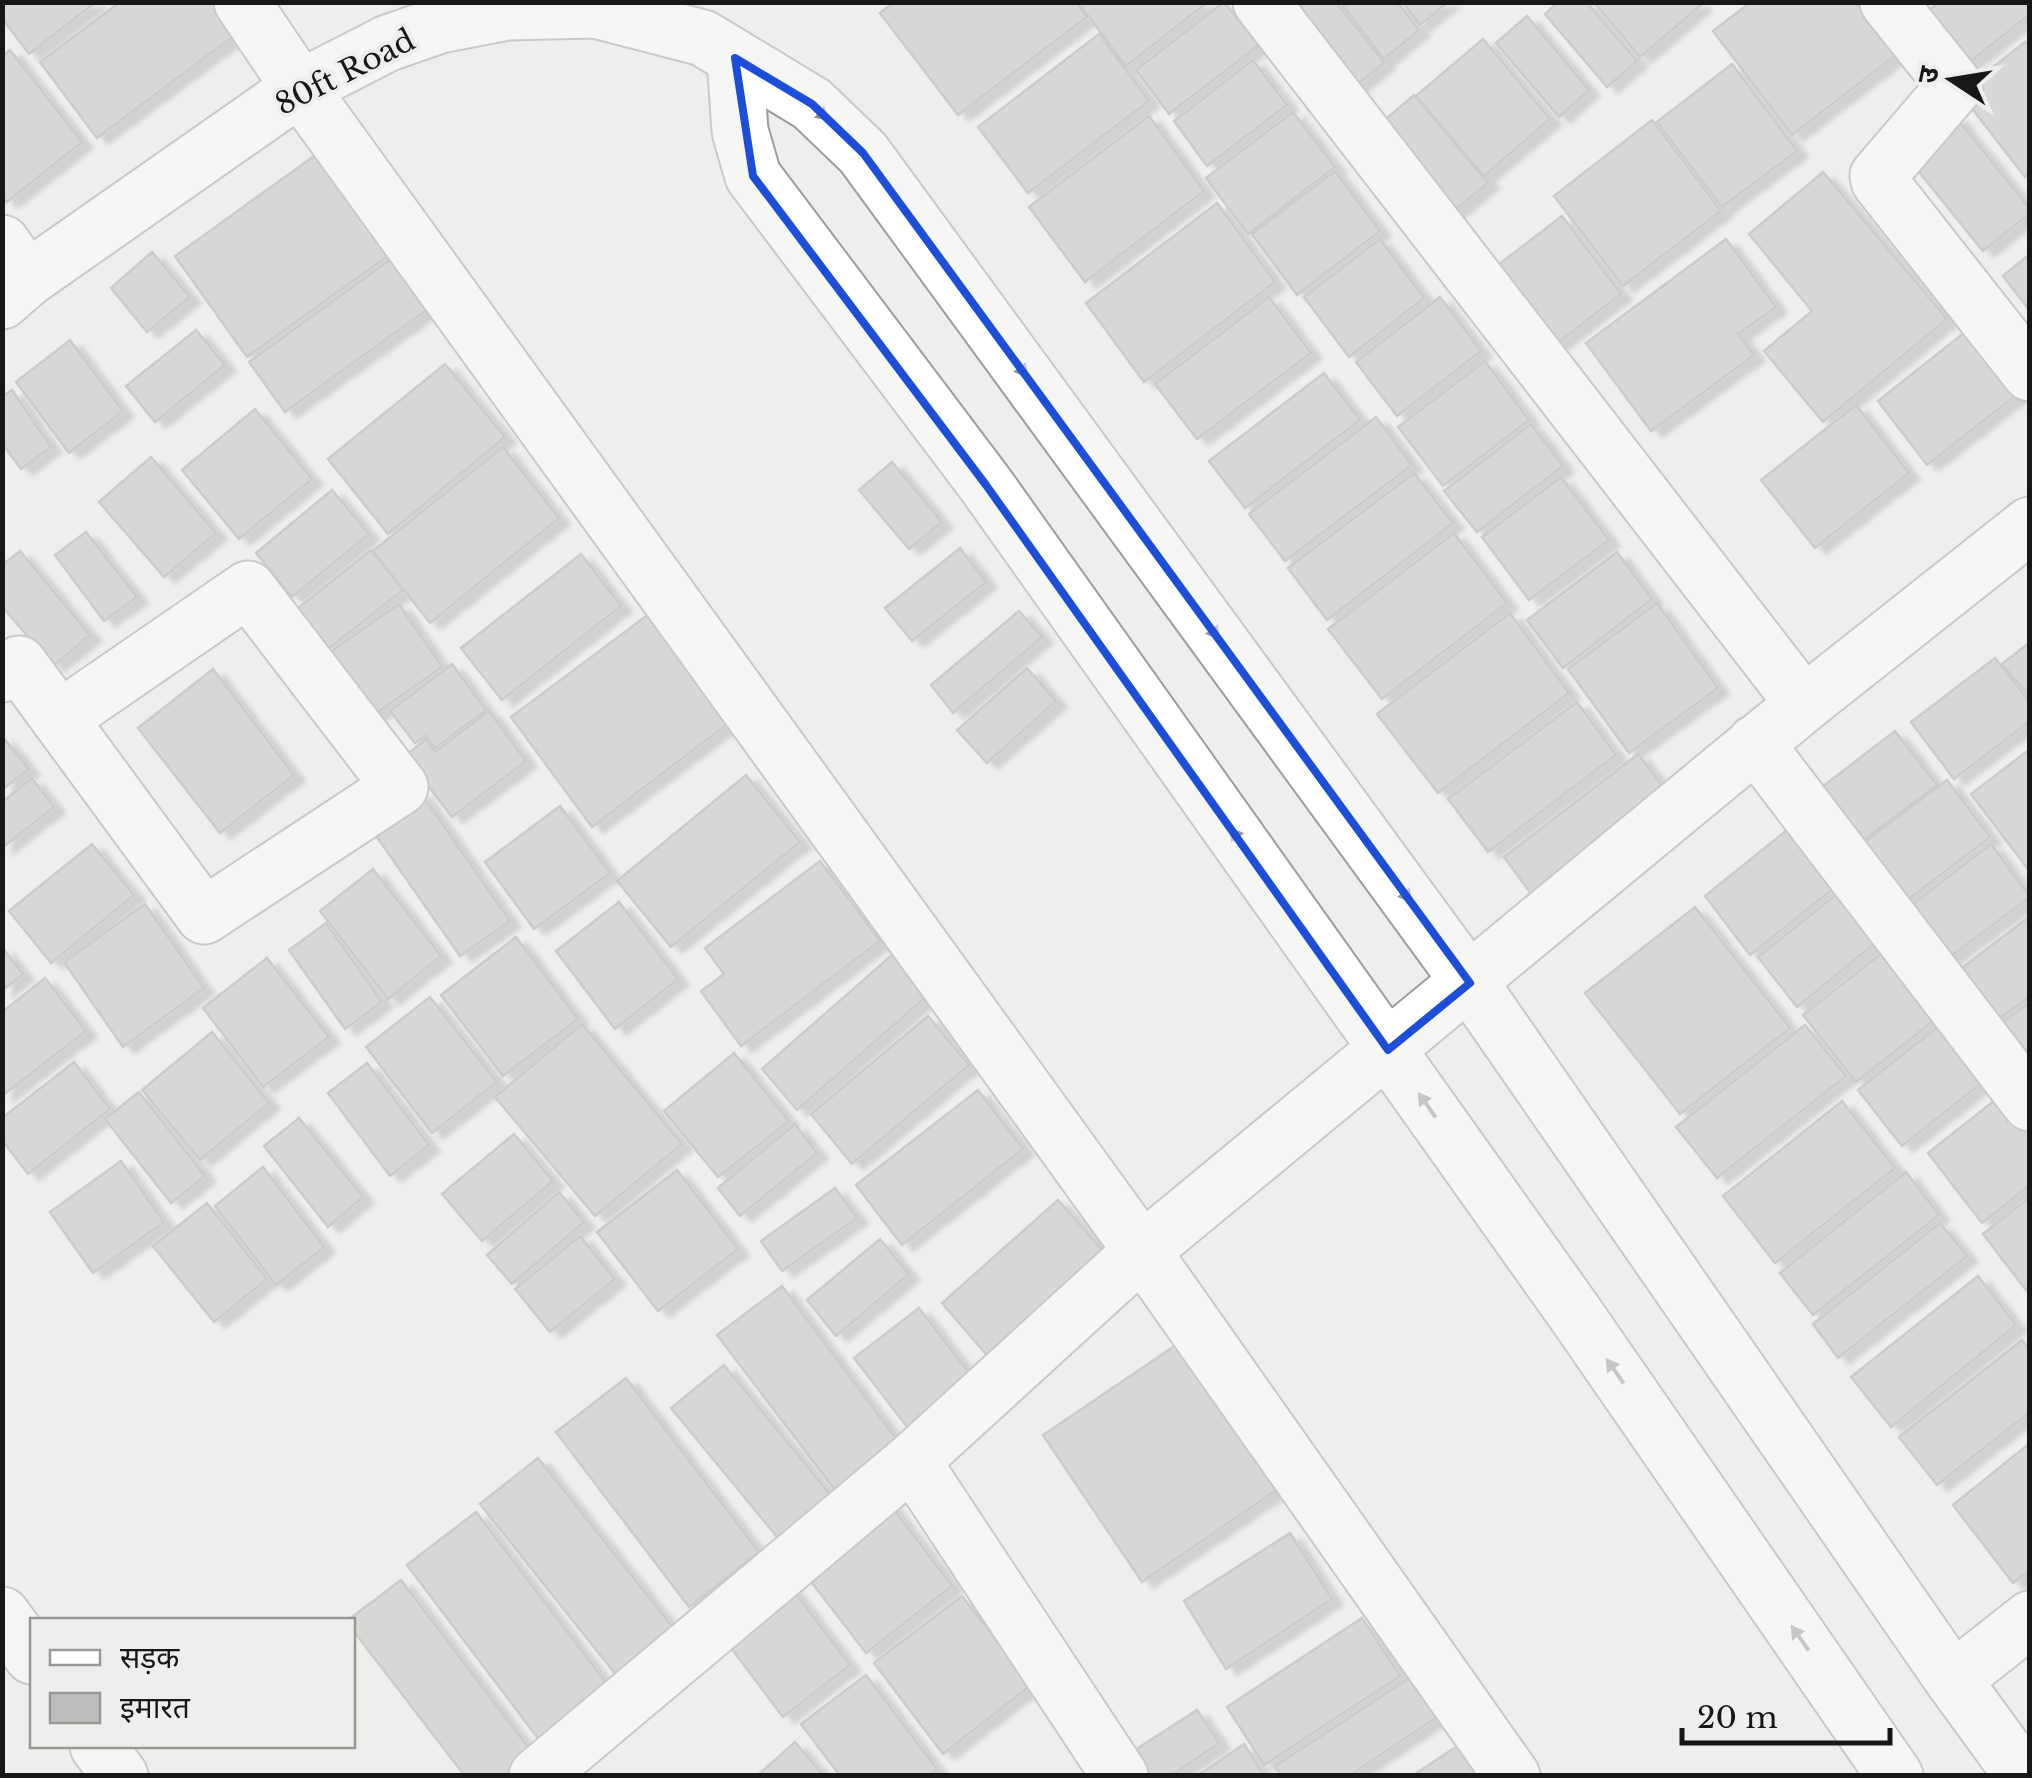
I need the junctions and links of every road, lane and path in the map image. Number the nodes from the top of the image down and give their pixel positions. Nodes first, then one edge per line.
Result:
1 (242, 2) edge
2 (1262, 2) edge
3 (1888, 2) edge
4 (513, 7) edge
5 (735, 58) junction
6 (300, 88) junction
7 (11, 274) edge
8 (2030, 373) edge
9 (2030, 525) edge
10 (2, 674) edge
11 (1804, 704) junction
12 (59, 719) junction
13 (1756, 744) junction
14 (1470, 983) junction
15 (1388, 1050) junction
16 (2030, 1103) edge
17 (1142, 1251) junction
18 (912, 1461) junction
19 (2, 1616) edge
20 (2030, 1619) edge
21 (30, 1653) edge
22 (1953, 1680) junction
23 (99, 1748) edge
24 (120, 1776) edge
25 (537, 1776) edge
26 (1120, 1776) edge
27 (1512, 1776) edge
28 (1895, 1776) edge
29 (2023, 1776) edge

1 - 6 street
2 - 11 street
3 - 8 street
4 - 5 street, 80ft Road
4 - 6 street, 80ft Road
5 -> 14 street, 80ft Road
15 -> 5 street
6 - 7 street, 80ft Road
6 - 17 street
9 - 11 street
10 - 12 street
11 - 13 street
12 - 12 street
13 - 14 street
13 - 16 street
14 - 15 street
14 - 22 street, 80ft Road
15 - 17 street
28 -> 15 street
17 - 18 street
17 - 27 street
18 - 25 street
18 - 26 street
19 - 21 street
20 - 22 street
22 - 29 street, 80ft Road
23 - 24 street

